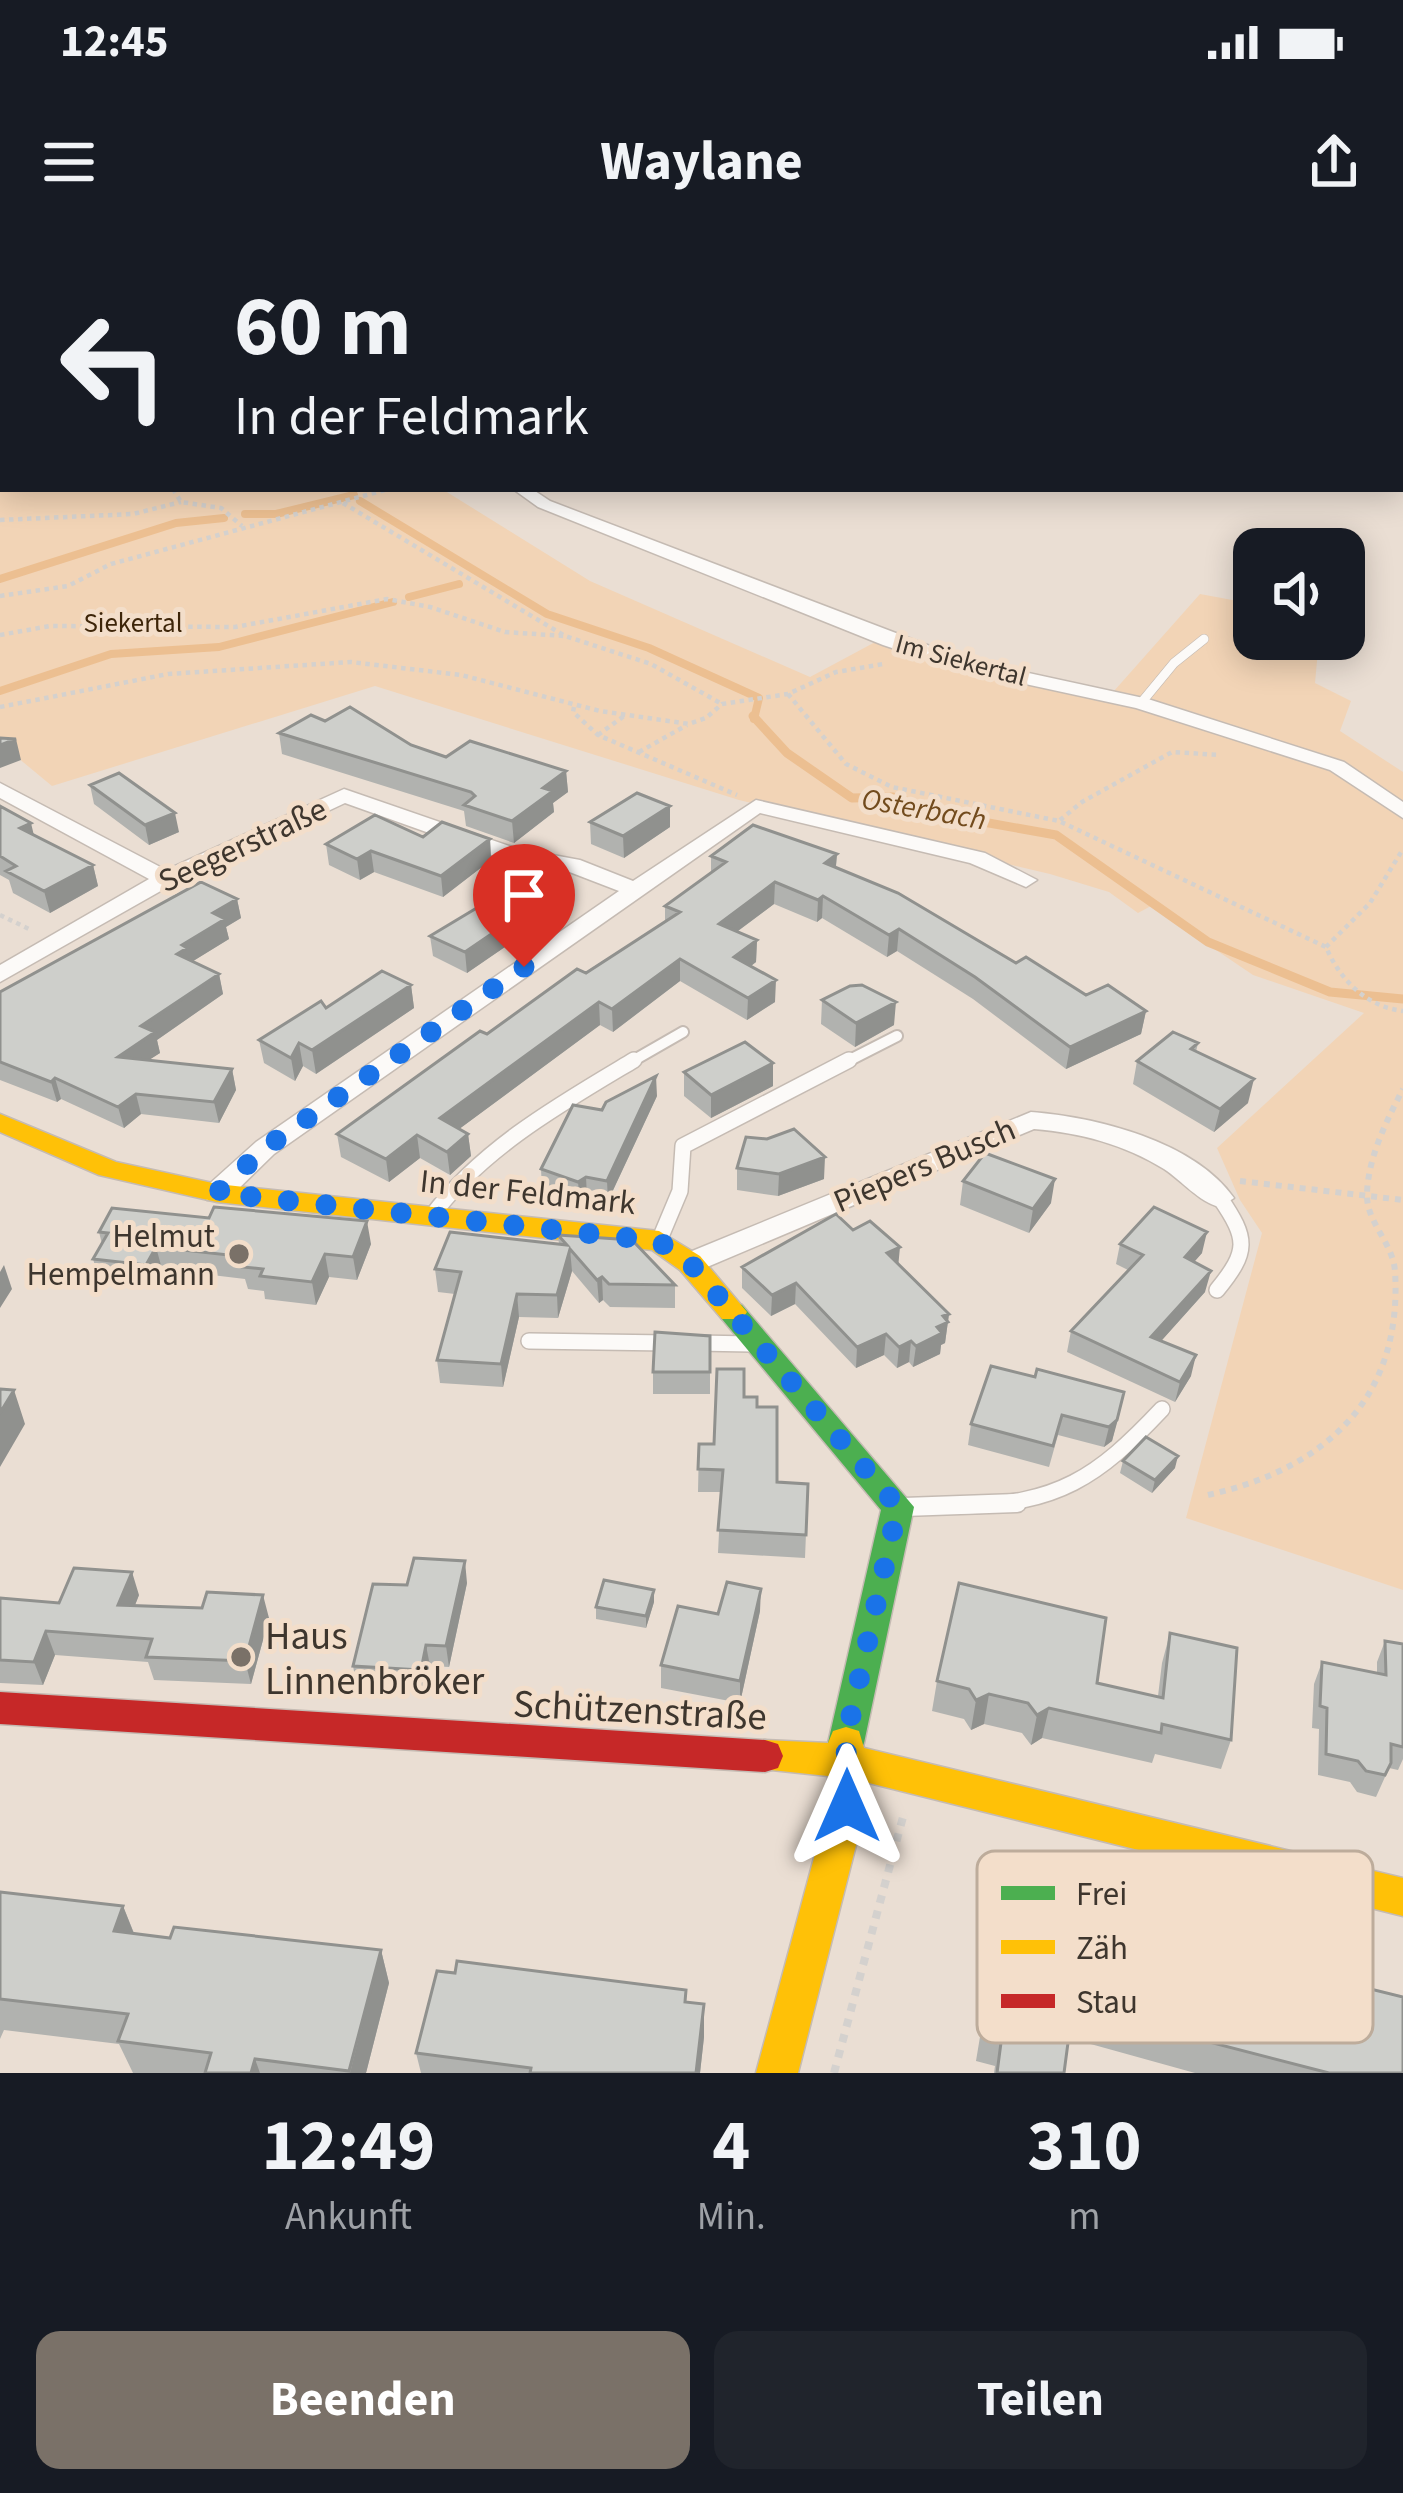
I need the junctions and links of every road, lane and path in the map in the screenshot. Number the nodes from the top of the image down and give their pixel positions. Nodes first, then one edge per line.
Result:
1 (175, 492) edge
2 (378, 492) edge
3 (526, 492) edge
4 (181, 502) junction
5 (343, 503) junction
6 (0, 520) edge
7 (242, 526) junction
8 (0, 596) edge
9 (0, 635) edge
10 (565, 636) junction
11 (1204, 639) dead end
12 (898, 664) dead end
13 (788, 694) junction
14 (1141, 703) junction
15 (722, 704) junction
16 (0, 706) edge
17 (574, 707) junction
18 (628, 714) junction
19 (687, 725) junction
20 (598, 735) junction
21 (639, 752) junction
22 (1230, 755) dead end
23 (0, 776) edge
24 (0, 789) edge
25 (33, 806) junction
26 (756, 806) junction
27 (1403, 812) edge
28 (1059, 821) junction
29 (1403, 849) edge
30 (165, 879) junction
31 (1026, 880) dead end
32 (636, 890) junction
33 (1326, 946) junction
34 (0, 975) edge
35 (1403, 1011) edge
36 (682, 1032) dead end
37 (897, 1036) dead end
38 (1403, 1089) edge
39 (0, 1122) edge
40 (1196, 1177) junction
41 (217, 1193) junction
42 (1366, 1196) junction
43 (1220, 1198) joint
44 (1403, 1200) edge
45 (431, 1217) junction
46 (658, 1241) junction
47 (690, 1263) junction
48 (1217, 1291) dead end
49 (529, 1341) dead end
50 (757, 1344) junction
51 (1162, 1409) dead end
52 (1208, 1495) dead end
53 (898, 1507) junction
54 (0, 1708) edge
55 (849, 1761) junction
56 (902, 1817) dead end
57 (1216, 1851) edge
58 (1373, 1890) edge
59 (1403, 1897) edge
60 (777, 2073) edge
61 (834, 2073) edge

1 - 4 path
2 - 5 path
3 - 14 street, Im Siekertal
4 - 6 path
4 - 7 path
5 - 7 path
5 - 10 path
7 - 8 path
9 - 10 path
10 - 15 path
11 - 14 lane
12 - 13 path
13 - 15 path
13 - 28 path
14 - 27 street, Im Siekertal
15 - 19 path
16 - 17 path
17 - 18 path
17 - 20 path
18 - 19 path
18 - 20 path
19 - 21 path
20 - 21 path
21 - 26 path
22 - 28 path
23 - 25 street
24 - 25 street
25 - 30 street
26 - 31 street
26 - 32 street
28 - 33 path
29 - 33 path
30 - 32 street, Seegerstraße
30 - 34 street, Seegerstraße
32 - 41 street
33 - 35 path
36 - 45 lane
37 - 46 lane
38 - 42 path
39 - 41 street, In der Feldmark
40 - 42 path
40 - 43 street, Piepers Busch
40 - 47 street, Piepers Busch
41 - 45 street, In der Feldmark
42 - 44 path
42 - 52 path
43 - 48 lane
45 - 46 street, In der Feldmark
46 - 47 street, In der Feldmark
47 - 50 street, In der Feldmark
49 - 50 lane
50 - 53 street, In der Feldmark
51 - 53 lane
53 - 55 street
54 - 55 street, Schützenstraße
55 - 57 street, Schützenstraße
55 - 60 street
56 - 61 path
58 - 59 street, Schützenstraße

